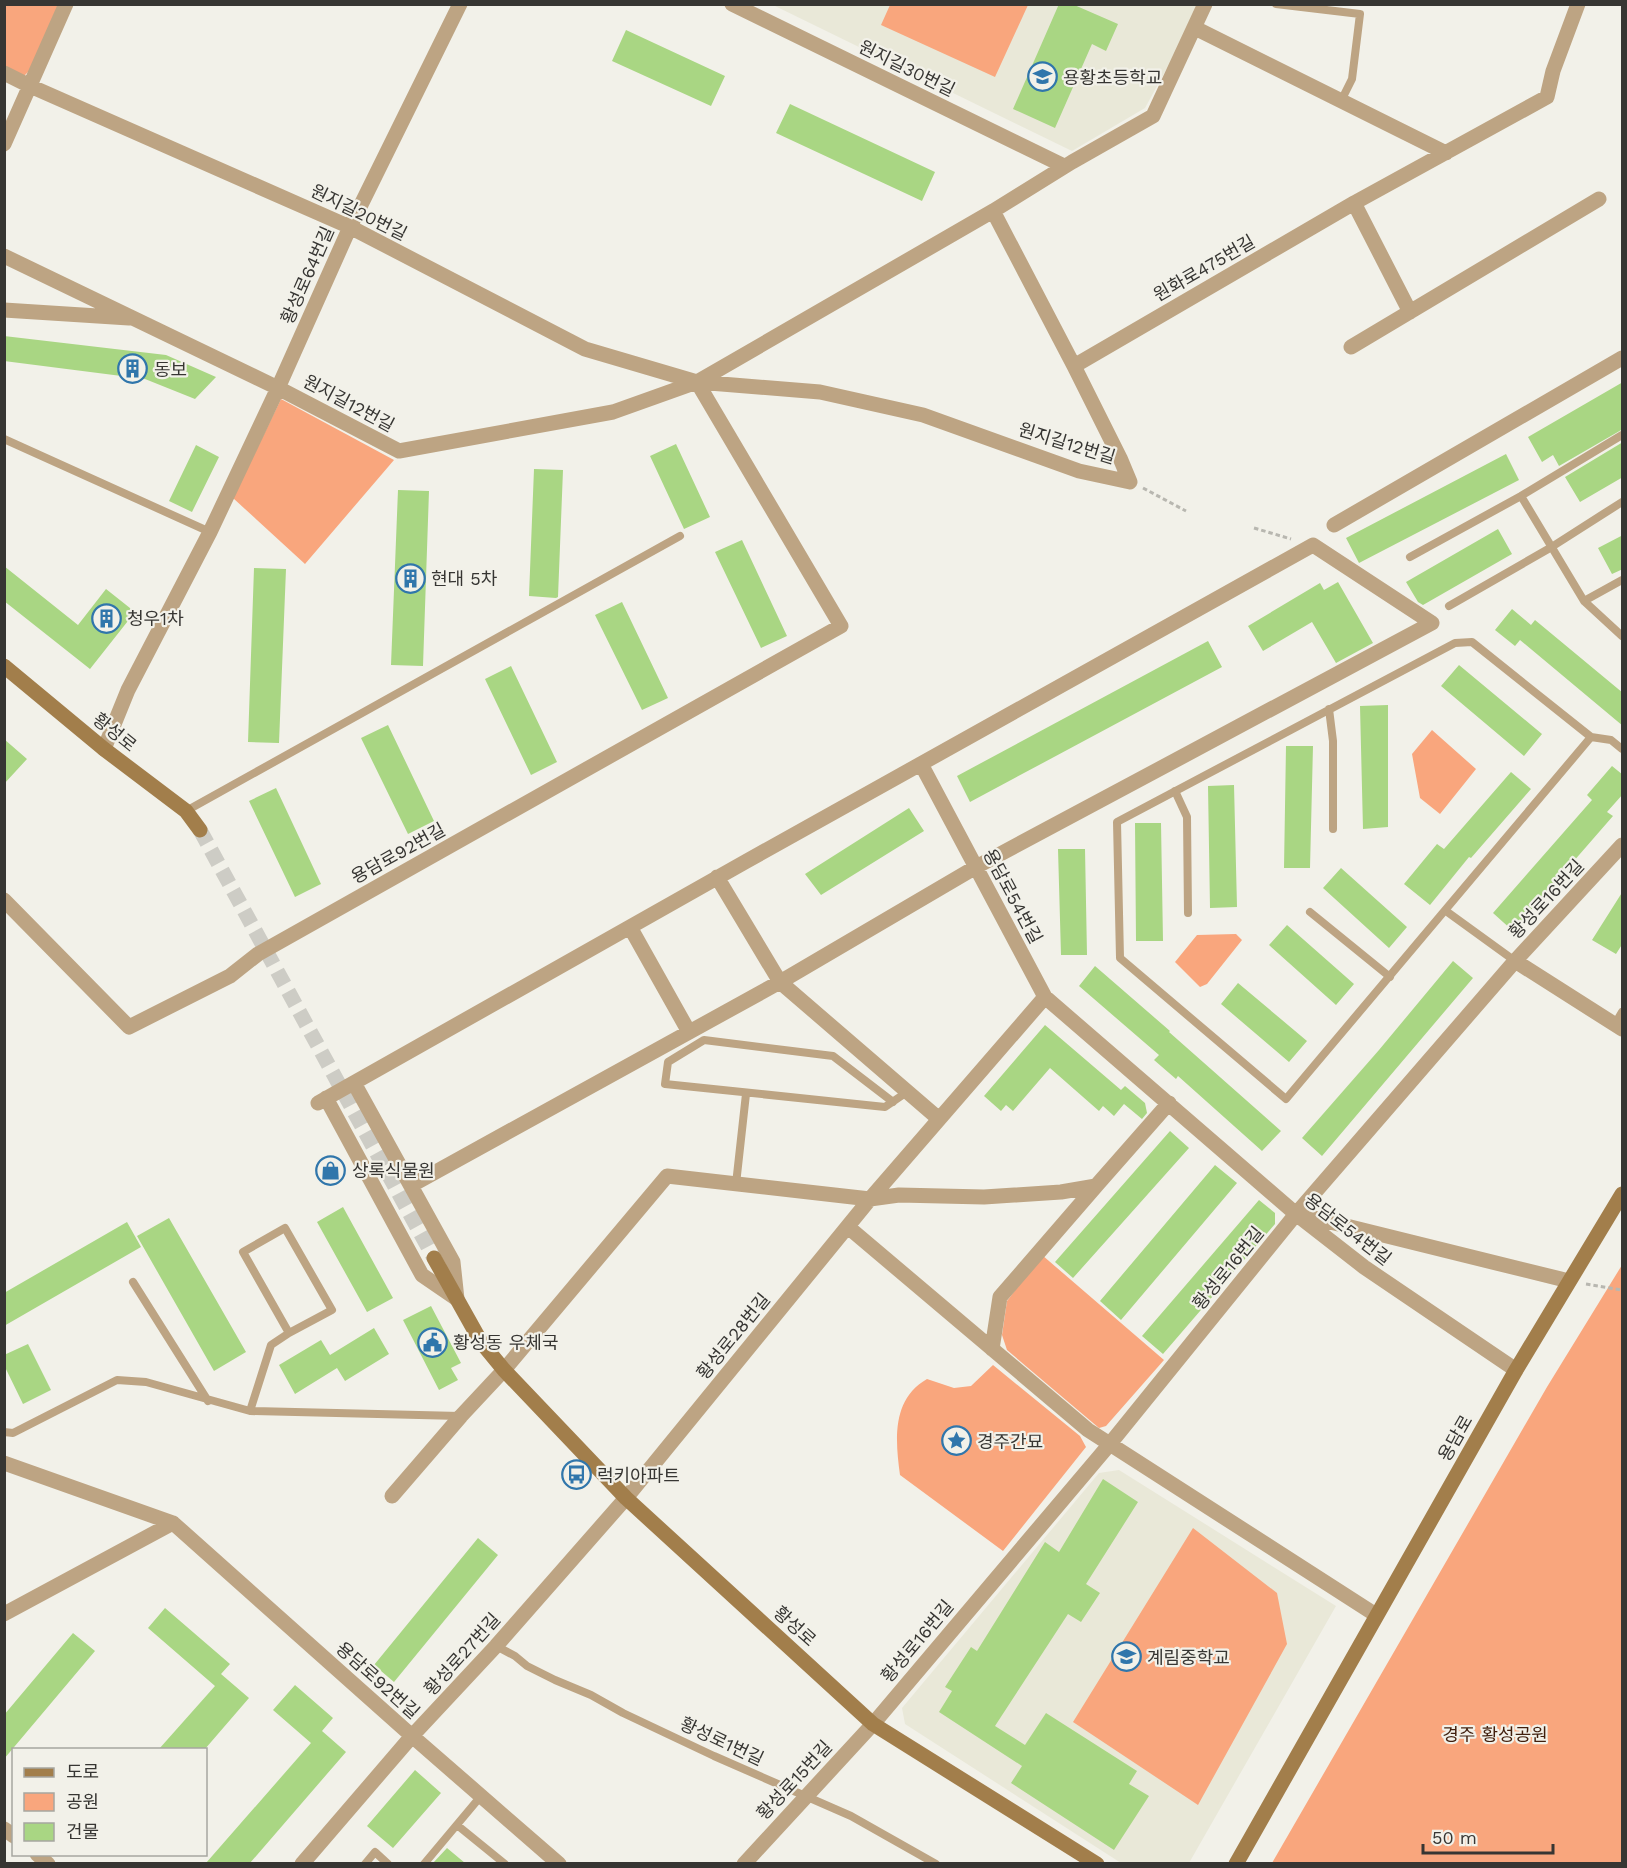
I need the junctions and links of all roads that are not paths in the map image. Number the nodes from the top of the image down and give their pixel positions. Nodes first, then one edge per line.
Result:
1 (66, 4) edge
2 (460, 4) edge
3 (732, 4) edge
4 (1205, 4) edge
5 (1276, 4) edge
6 (1578, 4) edge
7 (1194, 28) junction
8 (4, 73) edge
9 (30, 86) junction
10 (1341, 101) junction
11 (4, 144) edge
12 (1446, 153) junction
13 (1064, 166) junction
14 (1599, 199) dead end
15 (1354, 203) junction
16 (993, 211) junction
17 (350, 227) junction
18 (4, 256) edge
19 (4, 310) edge
20 (1410, 312) junction
21 (138, 319) junction
22 (1351, 347) dead end
23 (1623, 357) edge
24 (1074, 366) junction
25 (697, 382) junction
26 (278, 388) junction
27 (1623, 435) edge
28 (4, 439) edge
29 (1521, 496) junction
30 (1623, 502) edge
31 (1334, 525) dead end
32 (210, 532) junction
33 (680, 536) dead end
34 (1550, 548) junction
35 (1410, 557) dead end
36 (1623, 580) edge
37 (1584, 601) junction
38 (1449, 606) dead end
39 (1623, 636) edge
40 (4, 666) edge
41 (1329, 709) junction
42 (1591, 737) junction
43 (104, 749) junction
44 (1623, 749) edge
45 (921, 764) junction
46 (1175, 791) junction
47 (186, 811) junction
48 (1333, 829) dead end
49 (200, 830) tunnel mouth
50 (1623, 845) edge
51 (976, 867) junction
52 (717, 877) junction
53 (4, 900) edge
54 (1446, 911) junction
55 (1310, 912) dead end
56 (1188, 913) dead end
57 (630, 927) junction
58 (1515, 961) junction
59 (1390, 978) junction
60 (780, 982) junction
61 (1045, 997) junction
62 (1620, 1022) edge
63 (689, 1032) junction
64 (354, 1083) junction
65 (907, 1092) junction
66 (746, 1094) junction
67 (893, 1102) junction
68 (1169, 1103) junction
69 (939, 1119) junction
70 (736, 1184) junction
71 (412, 1185) junction
72 (1096, 1186) junction
73 (1623, 1194) edge
74 (870, 1200) junction
75 (1296, 1214) junction
76 (848, 1227) junction
77 (434, 1258) tunnel mouth
78 (1569, 1281) junction
79 (133, 1282) dead end
80 (457, 1299) junction
81 (289, 1333) junction
82 (992, 1349) junction
83 (504, 1370) junction
84 (1516, 1370) junction
85 (208, 1401) junction
86 (250, 1411) junction
87 (461, 1416) junction
88 (4, 1432) edge
89 (1108, 1445) junction
90 (4, 1463) edge
91 (392, 1496) dead end
92 (626, 1498) junction
93 (173, 1523) junction
94 (4, 1614) edge
95 (1376, 1615) junction
96 (496, 1646) junction
97 (873, 1724) junction
98 (412, 1736) junction
99 (481, 1796) junction
100 (806, 1797) junction
101 (457, 1825) junction
102 (302, 1863) edge
103 (365, 1863) edge
104 (388, 1863) edge
105 (424, 1863) edge
106 (505, 1863) edge
107 (559, 1863) edge
108 (744, 1863) edge
109 (936, 1863) edge
110 (1097, 1863) edge
111 (1236, 1863) edge

1 - 9 street
2 - 17 street, 황성로64번길
3 - 13 street, 원지길30번길
4 - 7 street, 원지길12번길
5 - 10 lane
6 - 12 street, 원화로475번길
7 - 10 street
7 - 13 street, 원지길12번길
8 - 9 street, 원지길20번길
9 - 11 street
9 - 17 street, 원지길20번길
10 - 12 street
12 - 15 street, 원화로475번길
13 - 16 street, 원지길12번길
14 - 20 street
15 - 20 street
15 - 24 street, 원화로475번길
16 - 24 street, 원지길12번길
16 - 25 street, 원지길12번길
17 - 25 street, 원지길20번길
17 - 26 street, 황성로64번길
18 - 21 street, 원지길12번길
19 - 21 street
20 - 22 street
21 - 26 street, 원지길12번길
23 - 31 street
24 - 25 street, 원지길12번길
25 - 26 street, 원지길12번길
25 - 53 street, 용담로92번길
26 - 32 street, 황성로64번길
27 - 29 lane
28 - 32 lane
29 - 34 lane
29 - 35 lane
30 - 34 lane
32 - 43 street, 황성로64번길
33 - 47 lane
34 - 37 lane
34 - 38 lane
36 - 37 lane
37 - 39 lane
40 - 43 street, 황성로
41 - 42 lane
41 - 46 lane
41 - 48 lane
42 - 44 lane
42 - 54 lane
43 - 47 street, 황성로
45 - 51 street, 용담로54번길
45 - 51 street
45 - 52 street
46 - 56 lane
46 - 59 lane
47 - 49 street, 황성로
50 - 58 street, 황성로16번길
51 - 60 street
51 - 61 street, 용담로54번길
52 - 57 street
52 - 60 street
54 - 58 lane
54 - 59 lane
55 - 59 lane
57 - 63 street
57 - 64 street
58 - 62 street
58 - 75 street, 황성로16번길
60 - 63 street
60 - 65 street
61 - 68 street, 용담로54번길
61 - 69 street, 황성로28번길
63 - 71 street
64 - 71 street
64 - 80 street
65 - 67 lane
65 - 69 street
66 - 67 lane
66 - 67 lane
66 - 70 lane
68 - 72 street
68 - 75 street, 용담로54번길
69 - 74 street, 황성로28번길
70 - 74 street
70 - 83 street
71 - 80 street
72 - 74 street
72 - 82 street
73 - 78 street, 용담로
74 - 76 street, 황성로28번길
75 - 78 street
75 - 84 street, 용담로54번길
75 - 89 street, 황성로16번길
76 - 82 street
76 - 92 street, 황성로28번길
77 - 80 street, 황성로
78 - 84 street, 용담로
79 - 85 lane
80 - 83 street, 황성로
81 - 81 lane
81 - 86 lane
82 - 89 street
83 - 87 street
83 - 92 street, 황성로
84 - 95 street, 용담로
85 - 86 lane
85 - 88 lane
86 - 87 lane
87 - 91 street
89 - 95 street
89 - 97 street, 황성로16번길
90 - 93 street, 용담로92번길
92 - 96 street, 황성로27번길
92 - 97 street, 황성로
93 - 94 street
93 - 98 street, 용담로92번길
95 - 111 street, 용담로
96 - 98 street, 황성로27번길
96 - 100 lane, 황성로1번길
97 - 100 street, 황성로15번길
97 - 110 street, 황성로
98 - 99 street, 용담로92번길
98 - 102 street, 황성로27번길
99 - 101 lane
99 - 107 street, 용담로92번길
100 - 108 street, 황성로15번길
100 - 109 lane, 황성로1번길
101 - 105 lane
101 - 106 lane
103 - 104 lane

